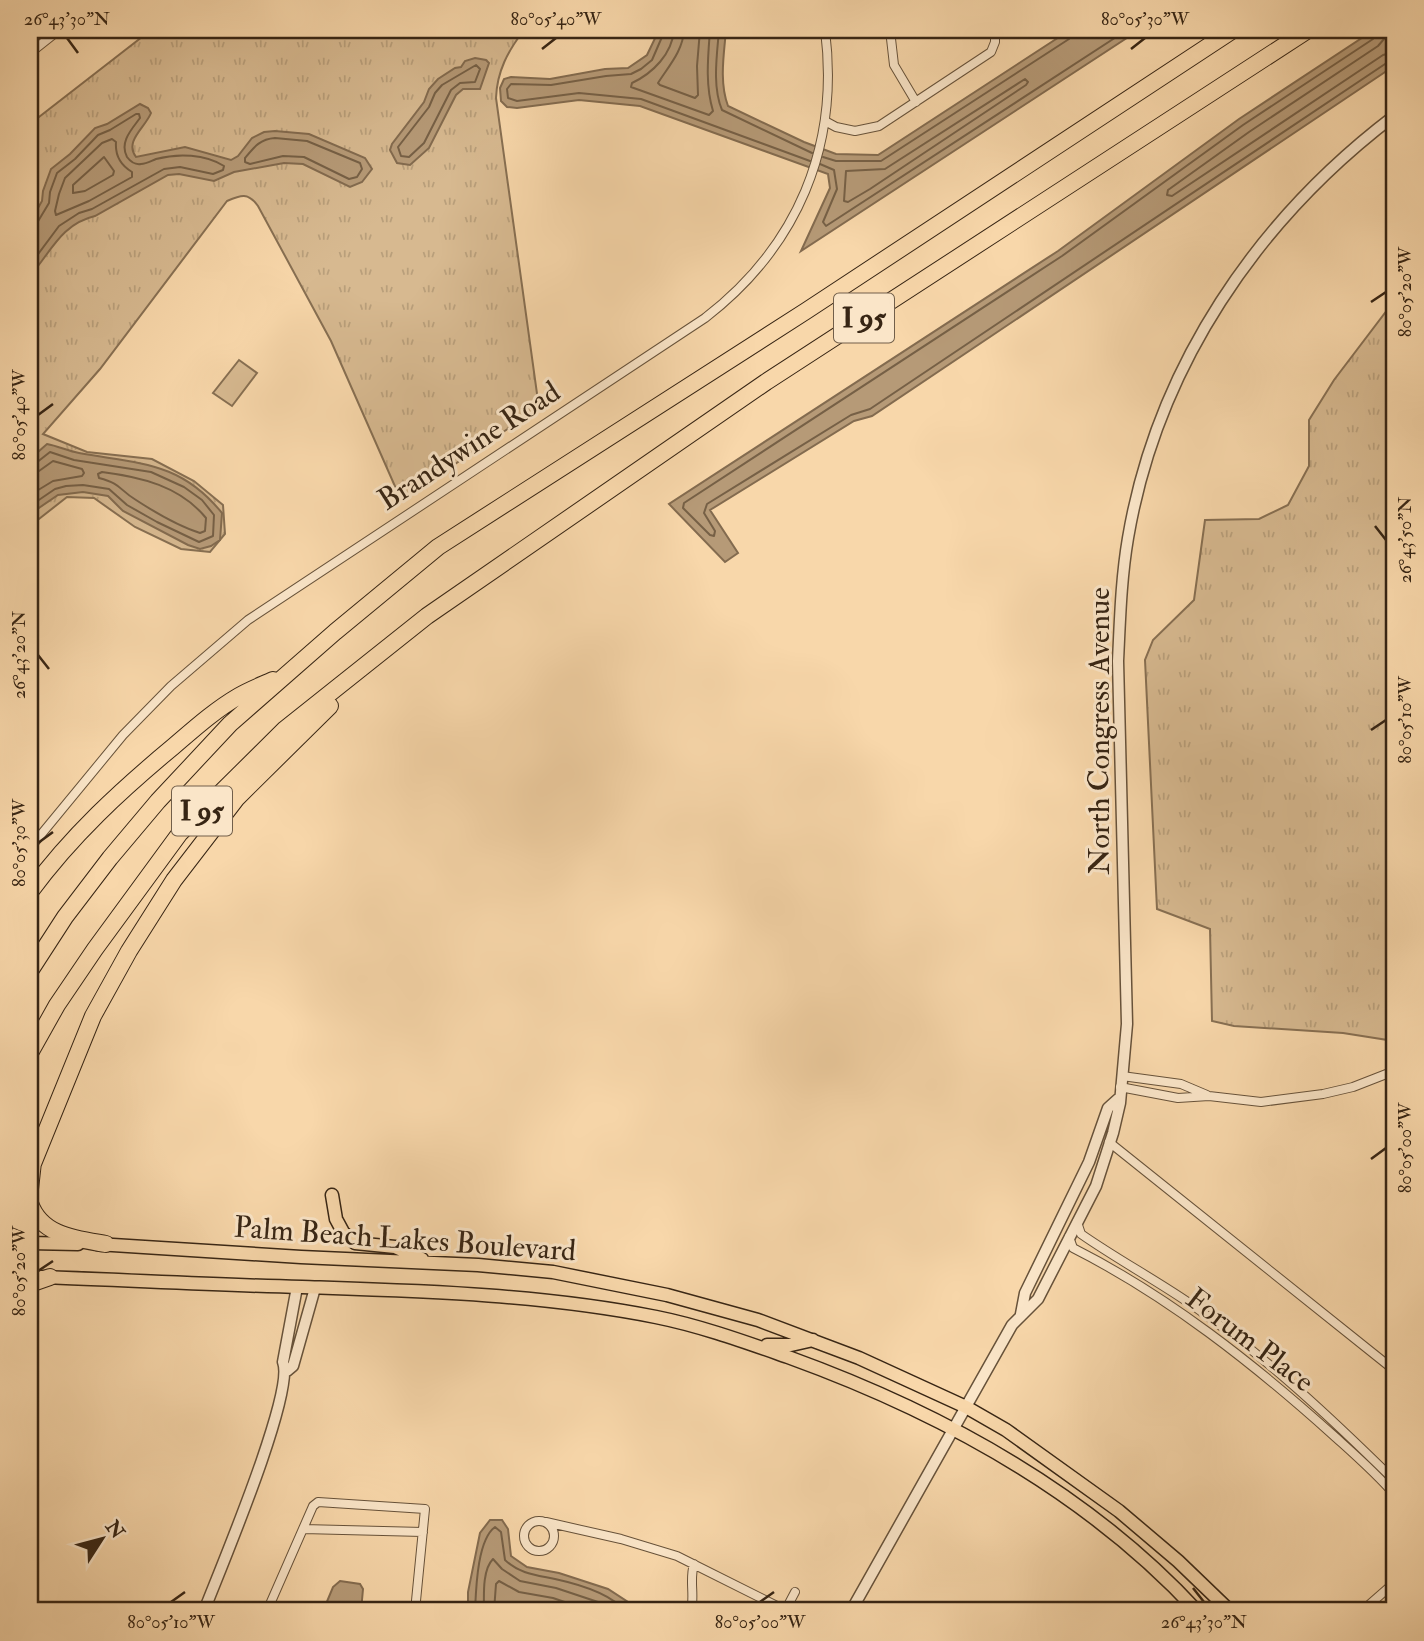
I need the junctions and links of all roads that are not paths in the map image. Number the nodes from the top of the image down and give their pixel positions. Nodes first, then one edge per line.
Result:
1 (59, 30) edge
2 (825, 30) edge
3 (890, 30) edge
4 (995, 30) edge
5 (1233, 30) edge
6 (1308, 30) edge
7 (30, 53) edge
8 (916, 102) junction
9 (1394, 116) edge
10 (825, 121) junction
11 (427, 616) junction
12 (288, 674) junction
13 (30, 848) edge
14 (30, 892) edge
15 (30, 971) edge
16 (30, 1053) edge
17 (1394, 1071) edge
18 (1121, 1081) junction
19 (1209, 1096) junction
20 (1118, 1099) junction
21 (1110, 1142) junction
22 (32, 1166) edge
23 (30, 1189) edge
24 (332, 1195) dead end
25 (30, 1203) edge
26 (1065, 1211) junction
27 (1076, 1222) junction
28 (1069, 1237) junction
29 (30, 1243) edge
30 (106, 1244) junction
31 (429, 1262) junction
32 (30, 1276) edge
33 (50, 1277) junction
34 (30, 1283) edge
35 (297, 1287) junction
36 (315, 1288) junction
37 (1021, 1314) junction
38 (813, 1340) junction
39 (749, 1343) junction
40 (1394, 1370) edge
41 (286, 1371) junction
42 (966, 1407) junction
43 (954, 1429) junction
44 (1394, 1480) edge
45 (1394, 1494) edge
46 (546, 1522) dead end
47 (303, 1529) junction
48 (423, 1532) junction
49 (694, 1564) junction
50 (1394, 1583) edge
51 (795, 1592) dead end
52 (1394, 1601) edge
53 (204, 1611) edge
54 (267, 1611) edge
55 (415, 1611) edge
56 (691, 1611) edge
57 (785, 1611) edge
58 (851, 1611) edge
59 (1197, 1611) edge
60 (1230, 1611) edge
61 (1362, 1611) edge
62 (1382, 1611) edge

1 - 7 street
2 - 10 street, Brandywine Road
3 - 8 street
4 - 8 street
5 - 12 highway, I 95
6 - 11 highway, I 95
8 - 10 street
9 - 18 street, North Congress Avenue
10 - 13 street, Brandywine Road
11 - 16 highway, I 95
11 - 22 highway
12 - 14 highway
12 - 15 highway, I 95
17 - 19 street
18 - 19 street
18 - 19 street
18 - 20 street, North Congress Avenue
20 - 21 street, North Congress Avenue
20 - 26 street, North Congress Avenue
21 - 27 street, North Congress Avenue
21 - 40 street
22 - 23 highway
24 - 31 main road
25 - 30 highway
26 - 28 street
26 - 37 street, North Congress Avenue
27 - 28 street, North Congress Avenue
27 - 44 street, Forum Place
28 - 37 street, North Congress Avenue
28 - 45 street, Forum Place
29 - 30 main road, Palm Beach Lakes Boulevard
30 - 31 main road, Palm Beach Lakes Boulevard
31 - 38 main road, Palm Beach Lakes Boulevard
32 - 33 main road, Palm Beach Lakes Boulevard
33 - 34 highway
33 - 35 main road, Palm Beach Lakes Boulevard
35 - 36 main road, Palm Beach Lakes Boulevard
35 - 41 street
36 - 39 main road, Palm Beach Lakes Boulevard
36 - 41 street
37 - 42 street, North Congress Avenue
38 - 39 main road
38 - 42 main road, Palm Beach Lakes Boulevard
39 - 43 main road, Palm Beach Lakes Boulevard
41 - 53 street
42 - 43 street, North Congress Avenue
42 - 60 main road, Palm Beach Lakes Boulevard
43 - 58 street, North Congress Avenue
43 - 59 main road, Palm Beach Lakes Boulevard
46 - 49 street
47 - 48 street
47 - 48 street
47 - 54 street
48 - 55 street
49 - 56 street
49 - 57 street
50 - 61 street
51 - 57 street
52 - 62 street

